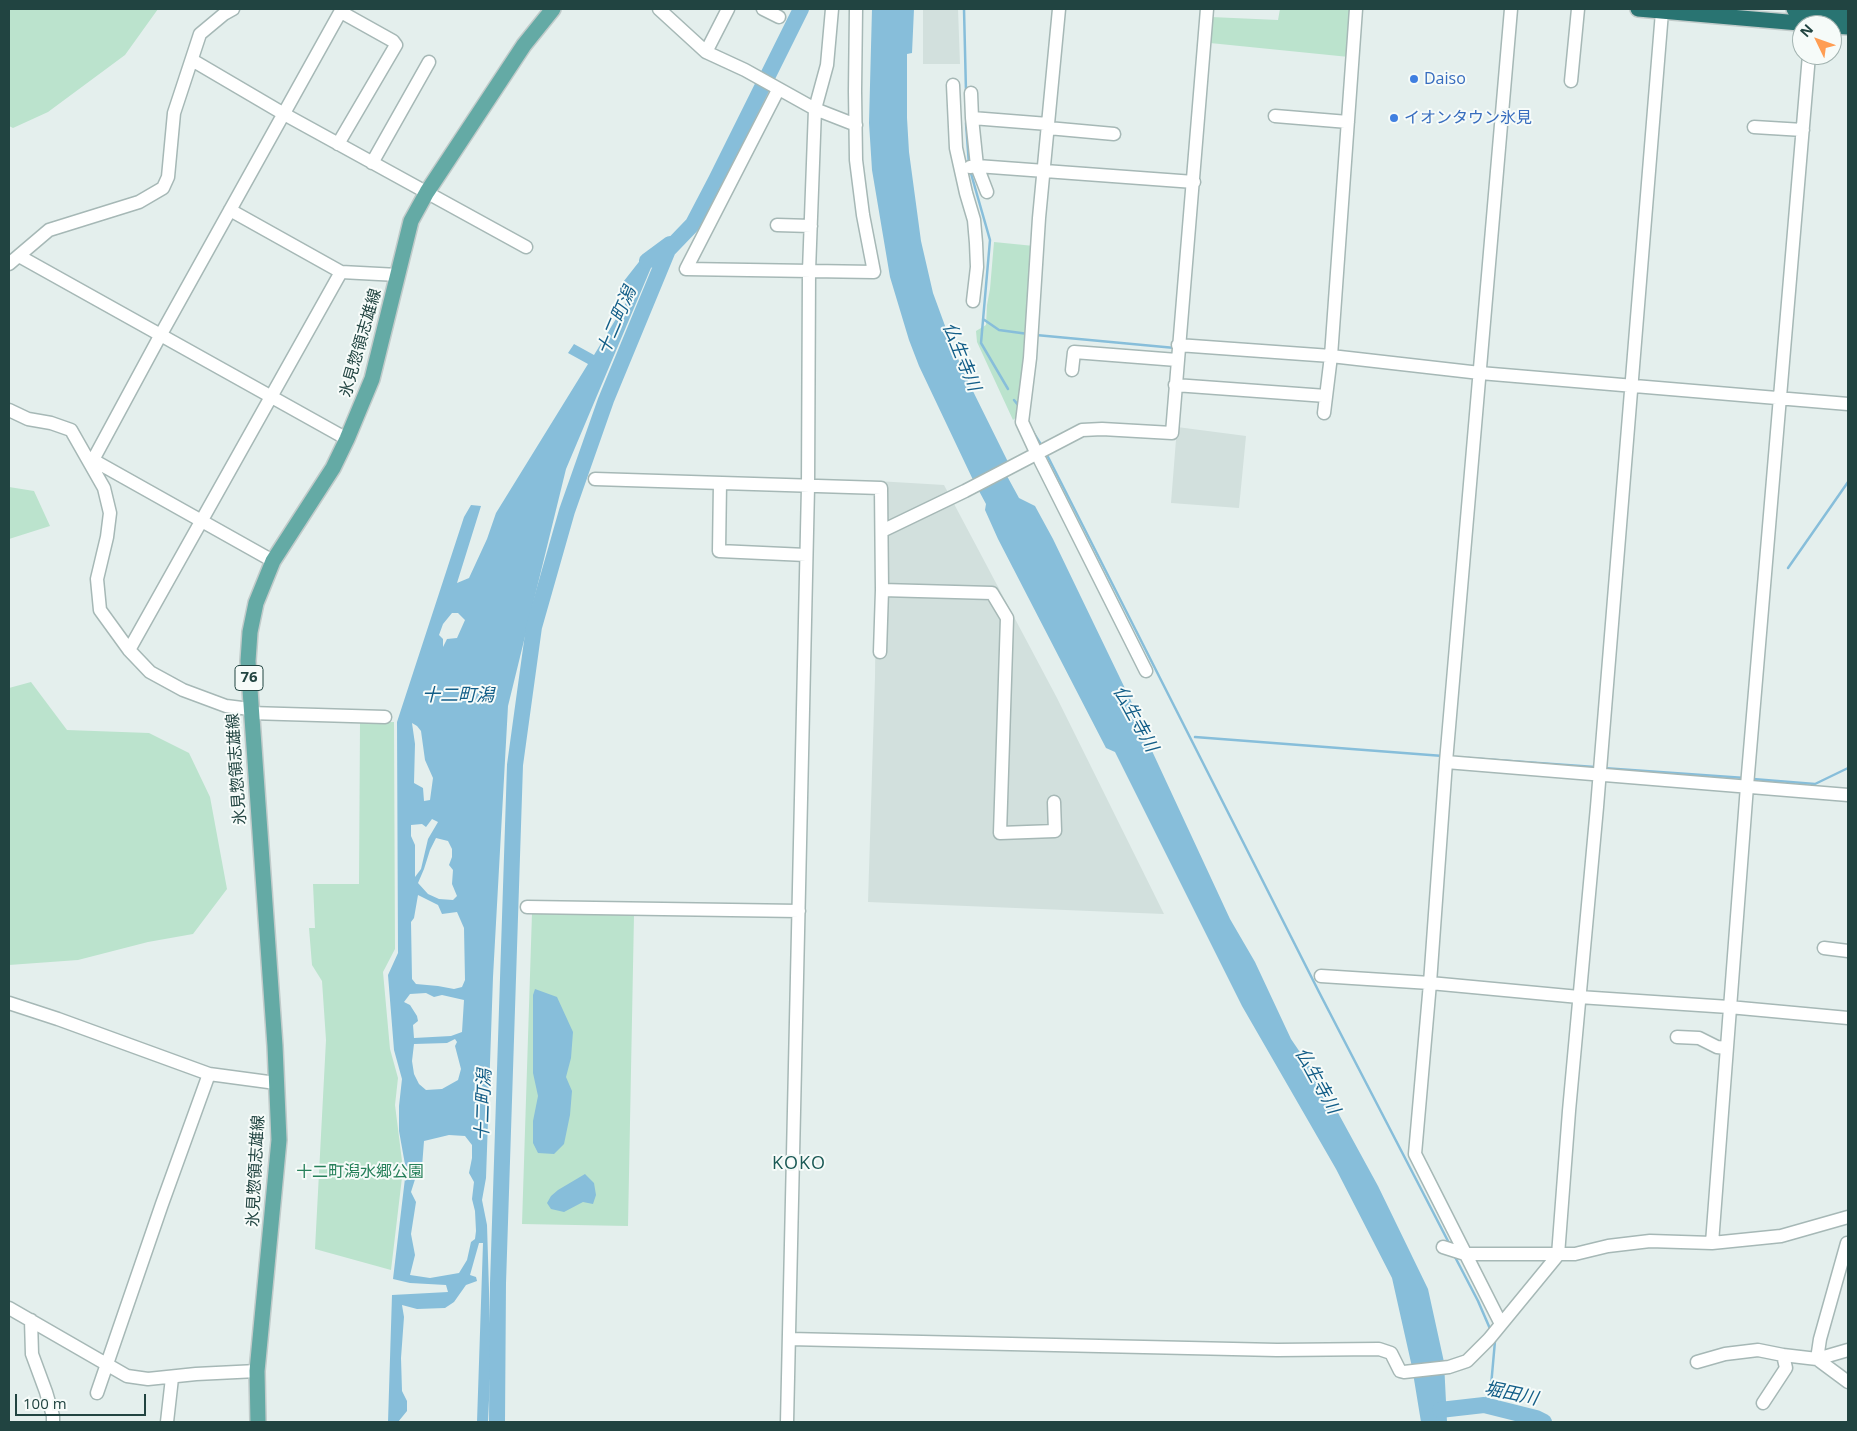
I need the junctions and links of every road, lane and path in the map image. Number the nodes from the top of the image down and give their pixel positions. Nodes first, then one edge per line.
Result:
1 (233, 9) edge
2 (552, 9) edge
3 (659, 9) edge
4 (728, 9) edge
5 (763, 9) edge
6 (832, 9) edge
7 (856, 9) edge
8 (1059, 9) edge
9 (1207, 9) edge
10 (1356, 9) edge
11 (1511, 9) edge
12 (1578, 9) edge
13 (1638, 9) edge
14 (1794, 9) edge
15 (342, 10) edge
16 (1662, 12) junction
17 (1806, 15) edge
18 (779, 17) dead end
19 (1792, 18) edge
20 (706, 52) junction
21 (192, 60) junction
22 (429, 62) dead end
23 (1808, 65) edge
24 (1571, 82) dead end
25 (953, 85) dead end
26 (778, 90) junction
27 (971, 93) dead end
28 (816, 109) junction
29 (284, 114) junction
30 (1275, 116) dead end
31 (972, 118) junction
32 (1348, 122) junction
33 (856, 125) junction
34 (1048, 126) junction
35 (1754, 127) dead end
36 (1803, 130) junction
37 (1114, 134) dead end
38 (338, 144) junction
39 (372, 163) junction
40 (976, 166) junction
41 (960, 170) junction
42 (1044, 171) junction
43 (1194, 182) junction
44 (427, 192) junction
45 (987, 192) dead end
46 (230, 210) junction
47 (777, 225) dead end
48 (811, 226) junction
49 (526, 247) dead end
50 (19, 256) junction
51 (9, 264) edge
52 (809, 271) junction
53 (341, 272) junction
54 (398, 275) junction
55 (973, 301) dead end
56 (160, 336) junction
57 (1178, 345) junction
58 (1331, 356) junction
59 (1177, 360) junction
60 (1072, 370) dead end
61 (1480, 373) junction
62 (1175, 385) junction
63 (1630, 386) junction
64 (1326, 396) junction
65 (272, 397) junction
66 (1780, 399) junction
67 (1848, 404) edge
68 (9, 410) edge
69 (1324, 413) dead end
70 (347, 438) junction
71 (92, 461) junction
72 (595, 478) dead end
73 (720, 483) junction
74 (808, 487) junction
75 (201, 520) junction
76 (882, 531) junction
77 (806, 555) junction
78 (273, 561) junction
79 (882, 590) junction
80 (129, 650) junction
81 (880, 652) dead end
82 (1146, 671) dead end
83 (250, 711) junction
84 (385, 717) dead end
85 (1446, 762) junction
86 (1600, 775) junction
87 (1747, 786) junction
88 (1848, 794) edge
89 (1054, 802) dead end
90 (527, 907) dead end
91 (799, 911) junction
92 (1824, 948) dead end
93 (1848, 951) edge
94 (1321, 976) dead end
95 (1430, 983) junction
96 (1579, 997) junction
97 (9, 1003) edge
98 (1729, 1007) junction
99 (1848, 1018) edge
100 (1677, 1037) dead end
101 (1726, 1048) junction
102 (209, 1074) junction
103 (276, 1083) junction
104 (1848, 1217) edge
105 (1712, 1243) junction
106 (1847, 1243) edge
107 (1443, 1247) dead end
108 (1465, 1254) junction
109 (1558, 1255) junction
110 (9, 1308) edge
111 (31, 1320) junction
112 (1501, 1324) junction
113 (789, 1339) junction
114 (1848, 1350) edge
115 (1782, 1355) junction
116 (1818, 1359) junction
117 (1697, 1362) dead end
118 (106, 1364) junction
119 (257, 1371) junction
120 (172, 1378) junction
121 (1848, 1382) edge
122 (97, 1393) dead end
123 (1763, 1403) dead end
124 (53, 1422) edge
125 (167, 1422) edge
126 (258, 1422) edge
127 (787, 1422) edge

1 - 21 street
2 - 44 main road, 氷見惣領志雄線 / 76
3 - 20 street
4 - 20 street
5 - 18 street
6 - 28 street
7 - 33 street
8 - 34 street
9 - 43 street
10 - 32 street
11 - 61 street
12 - 24 street
13 - 16 highway
14 - 17 highway
15 - 29 street
15 - 38 street
16 - 19 highway
16 - 63 street
20 - 26 street
21 - 29 street
21 - 50 street
22 - 39 street
23 - 36 street
25 - 41 street
26 - 28 street
26 - 52 street
27 - 31 street
28 - 33 street
28 - 48 street
29 - 38 street
29 - 46 street
30 - 32 street
31 - 34 street
31 - 40 street
32 - 58 street
33 - 52 street
34 - 37 street
34 - 42 street
35 - 36 street
36 - 66 street
38 - 39 street
39 - 44 street
40 - 41 street
40 - 42 street
40 - 45 street
41 - 55 street
42 - 43 street
42 - 82 street
43 - 57 street
44 - 49 street
44 - 54 main road, 氷見惣領志雄線 / 76
46 - 53 street
46 - 56 street
47 - 48 street
48 - 52 street
50 - 51 street
50 - 56 street
52 - 74 street
53 - 54 street
53 - 65 street
54 - 70 main road, 氷見惣領志雄線 / 76
56 - 65 street
56 - 71 street
57 - 58 street
57 - 59 street
58 - 61 street
58 - 64 street
59 - 60 street
59 - 62 street
61 - 63 street
61 - 85 street
62 - 64 street
62 - 76 street
63 - 66 street
63 - 86 street
64 - 69 street
65 - 70 street
65 - 75 street
66 - 67 street
66 - 87 street
68 - 71 street
70 - 78 main road, 氷見惣領志雄線 / 76
71 - 75 street
71 - 80 street
72 - 73 street
73 - 74 street
73 - 77 street
74 - 76 street
74 - 77 street
75 - 78 street
75 - 80 street
76 - 79 street
77 - 91 street
78 - 83 main road, 氷見惣領志雄線 / 76
79 - 81 street
79 - 89 street
80 - 83 street
83 - 84 street
83 - 103 main road, 氷見惣領志雄線 / 76
85 - 86 street
85 - 95 street
86 - 87 street
86 - 96 street
87 - 88 street
87 - 98 street
90 - 91 street
91 - 113 street
92 - 93 street
94 - 95 street
95 - 96 street
95 - 108 street
96 - 98 street
96 - 109 street
97 - 102 street
98 - 99 street
98 - 101 street
100 - 101 street
101 - 105 street
102 - 103 street
102 - 118 street
103 - 119 main road, 氷見惣領志雄線 / 76
104 - 105 street
105 - 109 street
106 - 116 street
107 - 108 street
108 - 109 street
108 - 112 street
109 - 112 street
110 - 111 street
111 - 118 street
111 - 124 street
112 - 113 street
113 - 127 street
114 - 116 street
115 - 116 street
115 - 117 street
115 - 123 street
116 - 121 street
118 - 120 street
118 - 122 street
119 - 120 street
119 - 126 main road, 氷見惣領志雄線 / 76
120 - 125 street

